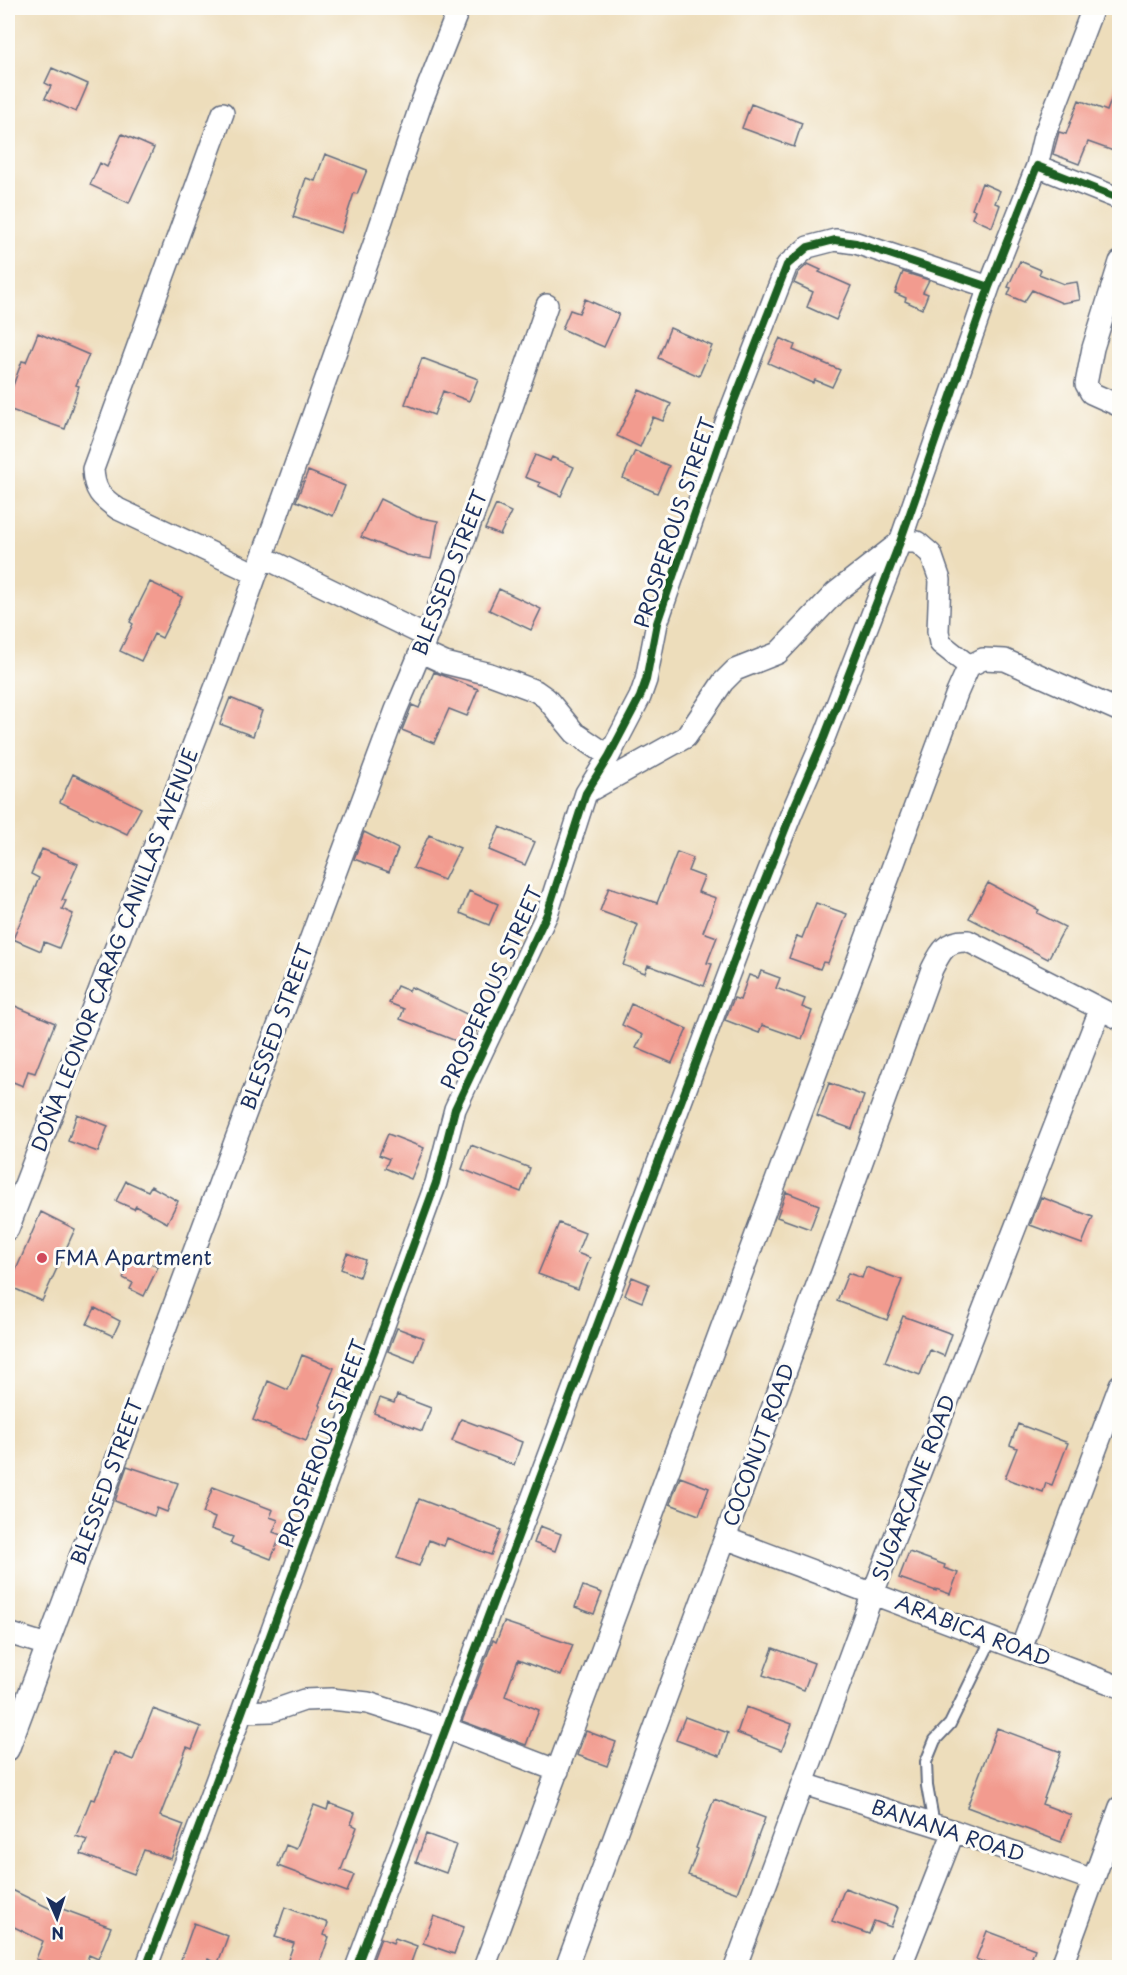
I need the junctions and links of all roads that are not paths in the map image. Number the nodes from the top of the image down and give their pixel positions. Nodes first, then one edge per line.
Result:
1 (459, 8) edge
2 (1093, 8) edge
3 (223, 113) dead end
4 (1037, 166) junction
5 (1119, 199) edge
6 (1119, 262) edge
7 (1115, 286) edge
8 (989, 287) junction
9 (548, 305) dead end
10 (1119, 406) edge
11 (900, 542) junction
12 (260, 565) junction
13 (424, 644) junction
14 (969, 666) junction
15 (1119, 711) edge
16 (609, 756) junction
17 (586, 793) junction
18 (1110, 1014) edge
19 (8, 1229) edge
20 (1119, 1385) edge
21 (725, 1538) junction
22 (873, 1593) junction
23 (8, 1633) edge
24 (992, 1638) junction
25 (47, 1645) junction
26 (1021, 1649) junction
27 (1119, 1686) edge
28 (242, 1712) junction
29 (446, 1728) junction
30 (8, 1750) edge
31 (558, 1771) junction
32 (804, 1784) junction
33 (1119, 1808) edge
34 (944, 1828) junction
35 (1093, 1880) junction
36 (146, 1968) edge
37 (356, 1968) edge
38 (484, 1968) edge
39 (566, 1968) edge
40 (735, 1968) edge
41 (900, 1968) edge
42 (1061, 1968) edge

1 - 12 street, DOÑA LEONOR CARAG CANILLAS AVENUE
2 - 4 street
3 - 12 street
4 - 5 street
4 - 8 street
6 - 7 street
7 - 10 street
8 - 11 street
8 - 16 street, PROSPEROUS STREET
9 - 13 street, BLESSED STREET
11 - 14 street
11 - 17 street
11 - 29 street
12 - 13 street
12 - 19 street, DOÑA LEONOR CARAG CANILLAS AVENUE
13 - 16 street
13 - 25 street, BLESSED STREET
14 - 15 street
14 - 31 street
16 - 17 street, PROSPEROUS STREET
17 - 28 street, PROSPEROUS STREET
18 - 21 street, COCONUT ROAD
18 - 22 street, SUGARCANE ROAD
20 - 26 street
21 - 22 street, ARABICA ROAD
21 - 39 street, COCONUT ROAD
22 - 24 street, ARABICA ROAD
22 - 32 street, SUGARCANE ROAD
23 - 25 street
24 - 26 street, ARABICA ROAD
24 - 34 lane
25 - 30 street, BLESSED STREET
26 - 27 street, ARABICA ROAD
28 - 29 street
28 - 36 street, PROSPEROUS STREET
29 - 31 street
29 - 37 street
31 - 38 street
32 - 34 street, BANANA ROAD
32 - 40 street, SUGARCANE ROAD
33 - 35 street
34 - 35 street, BANANA ROAD
34 - 41 street
35 - 42 street

